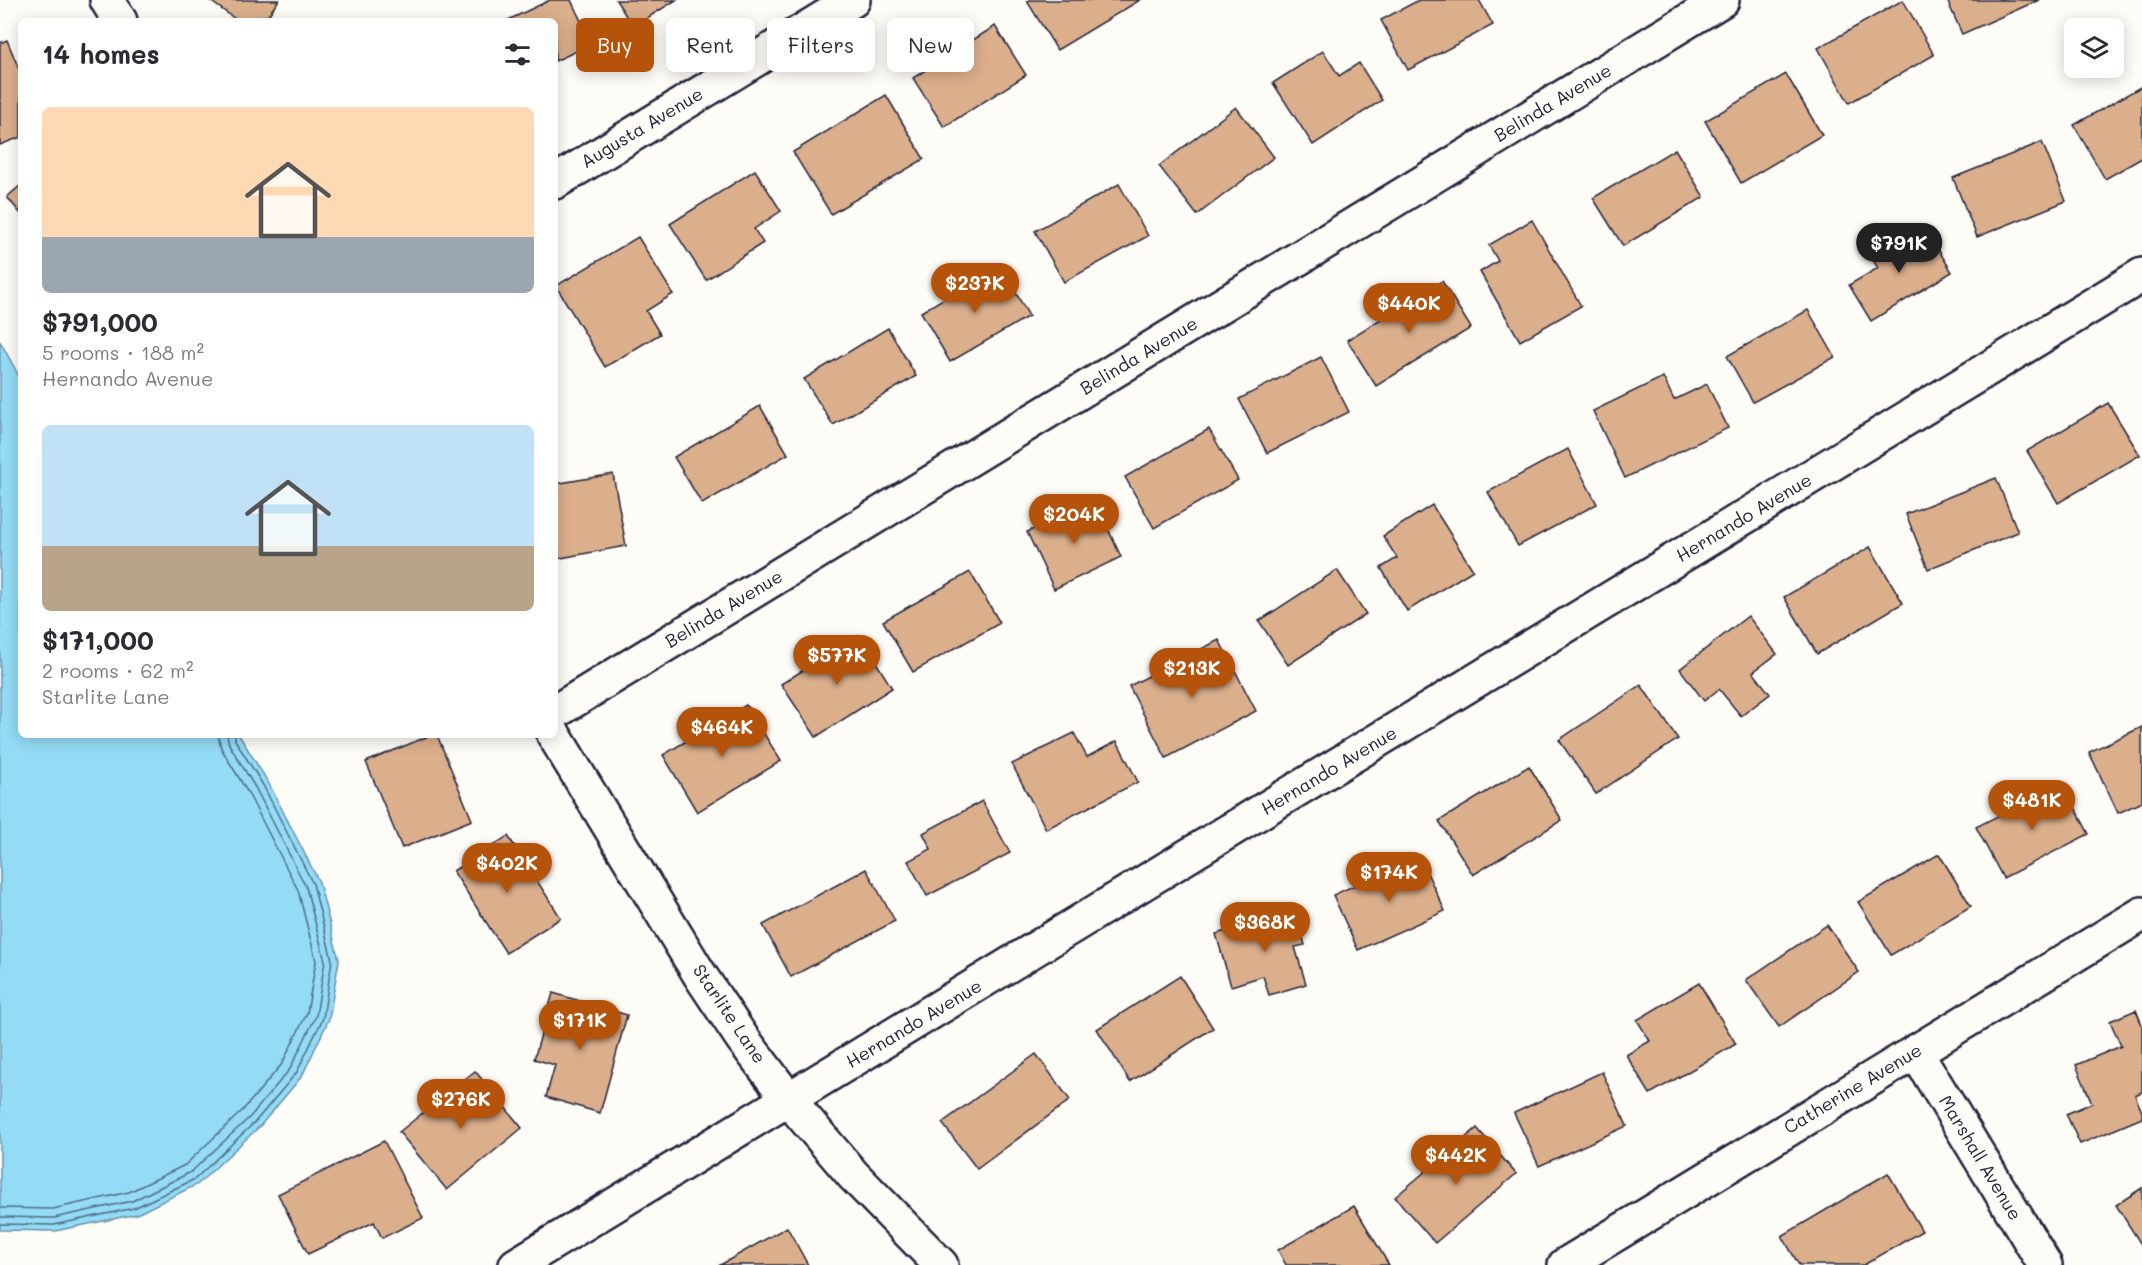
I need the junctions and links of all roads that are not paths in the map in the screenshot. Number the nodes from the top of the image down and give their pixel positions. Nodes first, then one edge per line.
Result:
1 (107, 0) edge
2 (853, 0) edge
3 (1722, 0) edge
4 (118, 18) edge
5 (558, 180) edge
6 (2142, 275) edge
7 (558, 710) edge
8 (556, 738) edge
9 (2142, 914) edge
10 (1916, 1052) junction
11 (789, 1100) junction
12 (516, 1265) edge
13 (941, 1265) edge
14 (1565, 1265) edge
15 (2045, 1265) edge

1 - 4 street
2 - 5 street, Augusta Avenue
3 - 7 street, Belinda Avenue
6 - 11 street, Hernando Avenue
8 - 11 street, Starlite Lane
9 - 10 street, Catherine Avenue
10 - 14 street, Catherine Avenue
10 - 15 street, Marshall Avenue
11 - 12 street, Hernando Avenue
11 - 13 street, Starlite Lane

